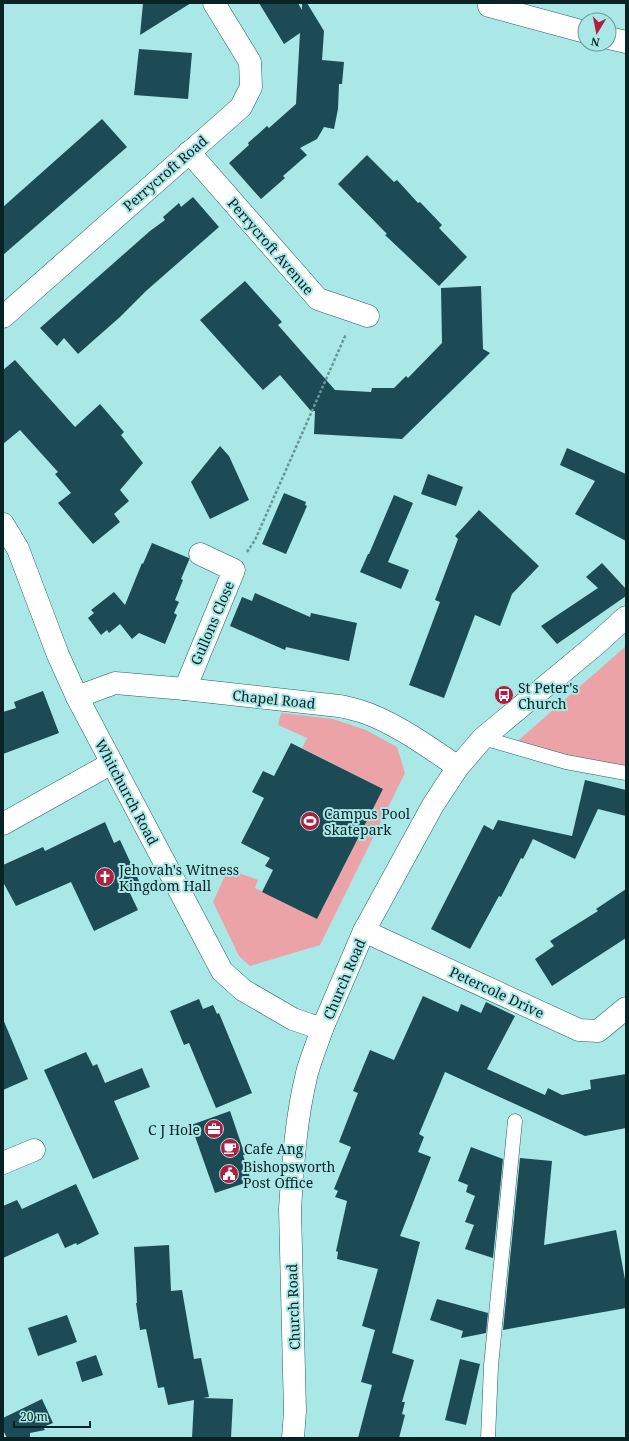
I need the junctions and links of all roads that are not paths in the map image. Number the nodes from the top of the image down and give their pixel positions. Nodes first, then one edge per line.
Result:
1 (214, 3) edge
2 (489, 6) dead end
3 (577, 30) edge
4 (189, 152) junction
5 (362, 314) road end
6 (3, 317) edge
7 (3, 524) edge
8 (200, 554) dead end
9 (626, 617) edge
10 (185, 689) junction
11 (76, 697) junction
12 (483, 738) junction
13 (112, 762) junction
14 (458, 767) junction
15 (626, 773) edge
16 (3, 824) edge
17 (364, 931) junction
18 (626, 1008) edge
19 (322, 1030) junction
20 (515, 1121) dead end
21 (34, 1150) dead end
22 (3, 1163) edge
23 (293, 1438) edge
24 (488, 1438) edge

1 - 4 street, Perrycroft Road
2 - 3 street
4 - 5 street, Perrycroft Avenue
4 - 6 street, Perrycroft Road
7 - 11 street, Whitchurch Road
8 - 10 street, Gullons Close
9 - 12 street, Church Road
10 - 11 street, Chapel Road
10 - 14 street, Chapel Road
11 - 13 street, Whitchurch Road
12 - 14 street, Church Road
12 - 15 lane
13 - 16 street
13 - 19 street, Whitchurch Road
14 - 17 street, Church Road
17 - 18 street, Petercole Drive
17 - 19 street, Church Road
19 - 23 street, Church Road
20 - 24 lane
21 - 22 street

